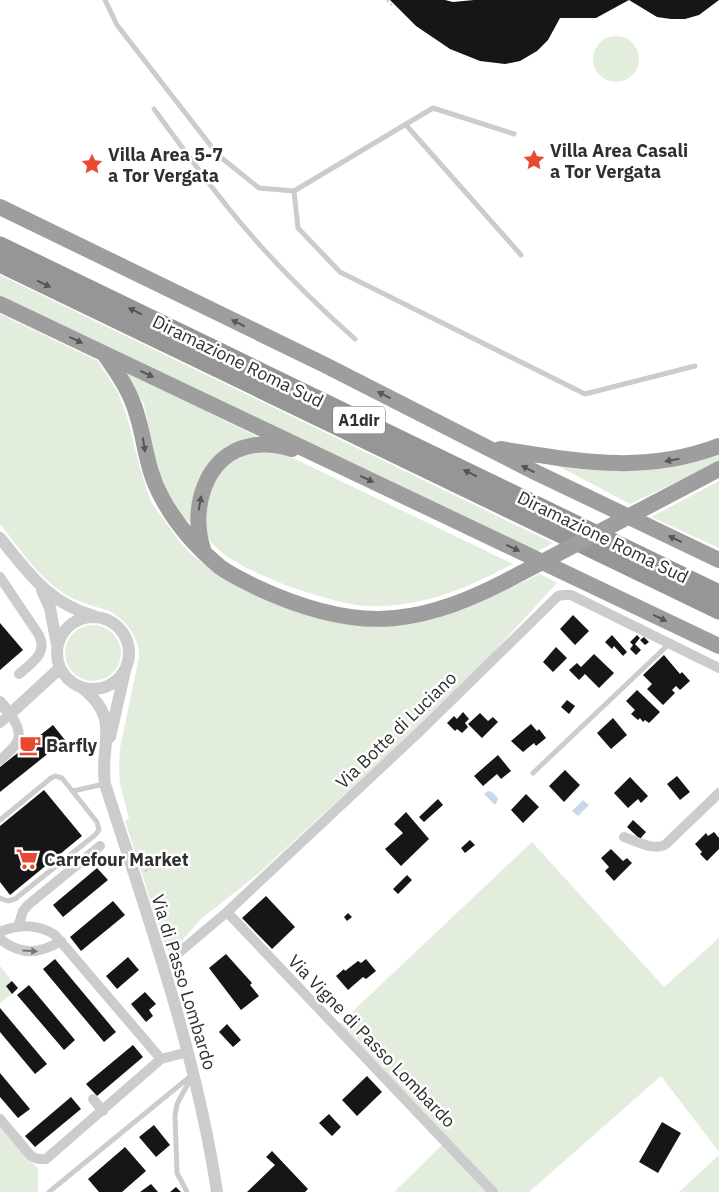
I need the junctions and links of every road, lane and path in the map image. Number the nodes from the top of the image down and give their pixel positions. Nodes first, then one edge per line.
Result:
1 (105, 0) edge
2 (387, 0) edge
3 (392, 5) dead end
4 (154, 109) dead end
5 (406, 125) junction
6 (514, 134) dead end
7 (294, 191) junction
8 (0, 207) edge
9 (0, 246) edge
10 (521, 255) dead end
11 (0, 263) edge
12 (0, 304) edge
13 (355, 339) dead end
14 (103, 353) junction
15 (695, 366) dead end
16 (719, 446) edge
17 (487, 447) junction
18 (323, 458) junction
19 (719, 469) edge
20 (0, 538) edge
21 (204, 551) junction
22 (719, 560) edge
23 (0, 578) edge
24 (36, 582) junction
25 (719, 594) edge
26 (719, 610) edge
27 (98, 615) junction
28 (670, 644) junction
29 (57, 646) junction
30 (719, 646) edge
31 (129, 665) junction
32 (60, 668) junction
33 (719, 668) edge
34 (19, 674) dead end
35 (81, 687) junction
36 (0, 702) edge
37 (5, 718) edge
38 (105, 756) junction
39 (0, 760) edge
40 (533, 773) dead end
41 (105, 784) junction
42 (73, 791) junction
43 (719, 793) edge
44 (0, 820) edge
45 (624, 837) dead end
46 (100, 846) dead end
47 (157, 856) dead end
48 (134, 875) junction
49 (0, 898) edge
50 (227, 912) junction
51 (18, 927) junction
52 (0, 932) edge
53 (0, 939) edge
54 (61, 942) junction
55 (163, 966) junction
56 (188, 1052) junction
57 (161, 1059) junction
58 (194, 1073) junction
59 (93, 1099) dead end
60 (103, 1111) junction
61 (0, 1119) edge
62 (49, 1192) edge
63 (187, 1192) edge
64 (217, 1192) edge
65 (493, 1192) edge

1 - 7 lane
2 - 3 path
4 - 13 lane
5 - 6 lane
5 - 7 lane
5 - 10 lane
7 - 15 lane
17 -> 8 highway
25 -> 9 highway, Diramazione Roma Sud / A1dir
11 -> 26 highway, Diramazione Roma Sud / A1dir
12 -> 14 highway
14 -> 18 highway
14 -> 21 highway
16 -> 17 highway
22 -> 17 highway
21 -> 18 highway
18 -> 30 highway
19 - 21 highway, bridge
20 - 24 street
23 - 34 street
24 - 27 street
24 - 29 street
27 - 29 street
27 - 31 street
27 - 31 path
28 - 33 street, Via Botte di Luciano
28 - 40 lane
28 - 50 street, Via Botte di Luciano
29 - 32 street
31 - 35 street
31 - 38 street, Via di Passo Lombardo
32 - 35 street
32 - 37 street
35 - 38 street, Via di Passo Lombardo
36 - 37 street
37 - 39 street
38 - 41 street, Via di Passo Lombardo
41 - 42 lane
41 - 48 street, Via di Passo Lombardo
42 - 44 lane
42 - 49 lane
43 - 45 street
46 - 51 street
47 - 48 path
48 - 55 street, Via di Passo Lombardo
50 - 55 street, Via Botte di Luciano
50 - 65 street, Via Vigne di Passo Lombardo
51 - 52 street
51 - 54 street
53 -> 54 street
54 - 57 street
55 - 56 street, Via di Passo Lombardo
56 - 57 street
56 - 58 street, Via di Passo Lombardo
57 - 60 street
58 - 62 lane
58 - 63 lane
58 - 64 street, Via di Passo Lombardo
59 - 60 street
60 - 61 street

